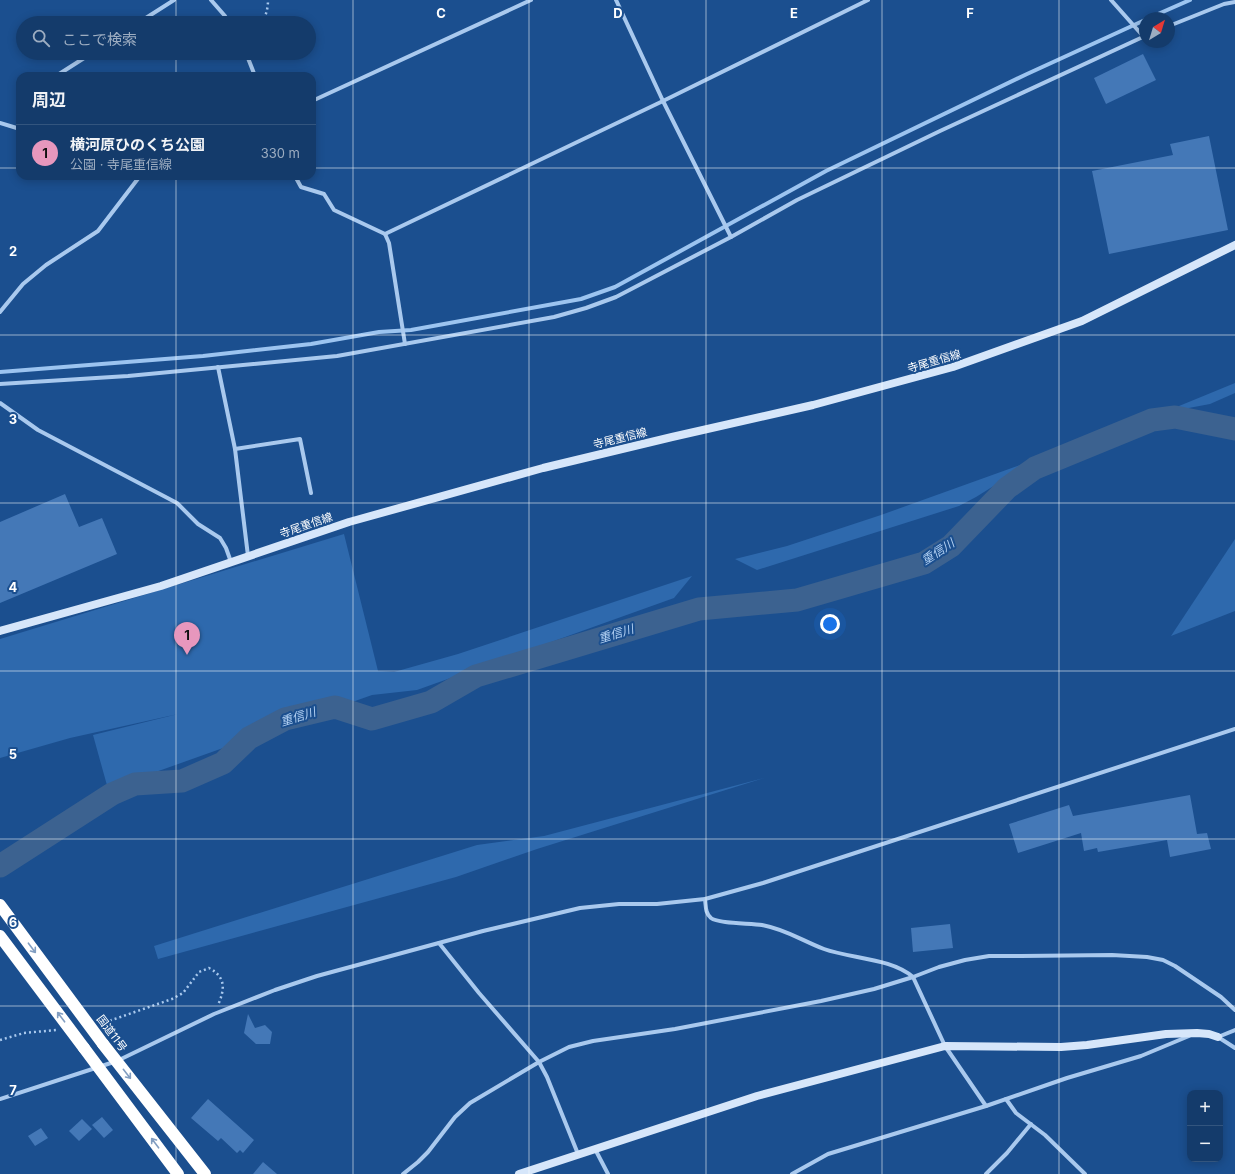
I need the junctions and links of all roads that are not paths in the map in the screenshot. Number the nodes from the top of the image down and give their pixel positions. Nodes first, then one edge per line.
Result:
1 (174, 0) edge
2 (210, 0) edge
3 (531, 0) edge
4 (616, 0) edge
5 (868, 0) edge
6 (1111, 0) edge
7 (1235, 2) edge
8 (149, 16) edge
9 (225, 16) edge
10 (1175, 24) edge
11 (1139, 31) edge
12 (1139, 38) edge
13 (81, 60) edge
14 (249, 60) edge
15 (62, 72) edge
16 (253, 72) edge
17 (316, 99) edge
18 (663, 101) junction
19 (0, 123) edge
20 (16, 128) edge
21 (137, 180) edge
22 (297, 180) edge
23 (385, 234) junction
24 (731, 237) junction
25 (1235, 245) edge
26 (0, 312) edge
27 (405, 344) junction
28 (218, 367) junction
29 (0, 384) edge
30 (0, 403) edge
31 (235, 449) junction
32 (311, 493) dead end
33 (248, 556) junction
34 (231, 562) junction
35 (0, 631) edge
36 (1235, 729) edge
37 (705, 899) junction
38 (0, 905) edge
39 (0, 936) edge
40 (440, 943) junction
41 (913, 977) junction
42 (1235, 1010) edge
43 (1235, 1030) edge
44 (1197, 1033) junction
45 (1218, 1037) junction
46 (945, 1046) junction
47 (1235, 1048) edge
48 (117, 1061) junction
49 (539, 1062) junction
50 (98, 1066) junction
51 (0, 1099) edge
52 (1006, 1099) junction
53 (986, 1106) junction
54 (1031, 1124) junction
55 (595, 1150) junction
56 (578, 1155) junction
57 (178, 1174) edge
58 (205, 1174) edge
59 (403, 1174) edge
60 (519, 1174) edge
61 (608, 1174) edge
62 (792, 1174) edge
63 (986, 1174) edge
64 (1085, 1174) edge

1 - 8 street
2 - 9 street
3 - 17 street
4 - 18 street
5 - 18 street
6 - 11 street
7 - 10 street
12 - 24 street
13 - 15 street
14 - 16 street
18 - 23 street
18 - 24 street
19 - 20 street
21 - 26 street
22 - 23 street
23 - 27 street
24 - 27 street
25 - 33 main road, 寺尾重信線
27 - 28 street
28 - 29 street
28 - 31 street
30 - 34 street
31 - 32 street
31 - 33 street
33 - 34 main road, 寺尾重信線
34 - 35 main road, 寺尾重信線
36 - 37 street
37 - 40 street
37 - 41 street
38 -> 48 highway, 国道11号, bridge
50 -> 39 highway, bridge
40 - 48 street
40 - 49 street
41 - 42 street
41 - 46 street
41 - 49 street
43 - 45 street
44 - 45 main road
44 - 46 main road
44 - 52 street
45 - 47 street
46 - 53 street
46 - 55 main road
48 - 50 street
48 -> 58 highway, 国道11号
49 - 56 street
49 - 59 street
50 - 51 street
57 -> 50 highway
52 - 53 street
52 - 54 street
53 - 62 street
54 - 63 street
54 - 64 street
55 - 56 main road
55 - 61 street
56 - 60 main road

